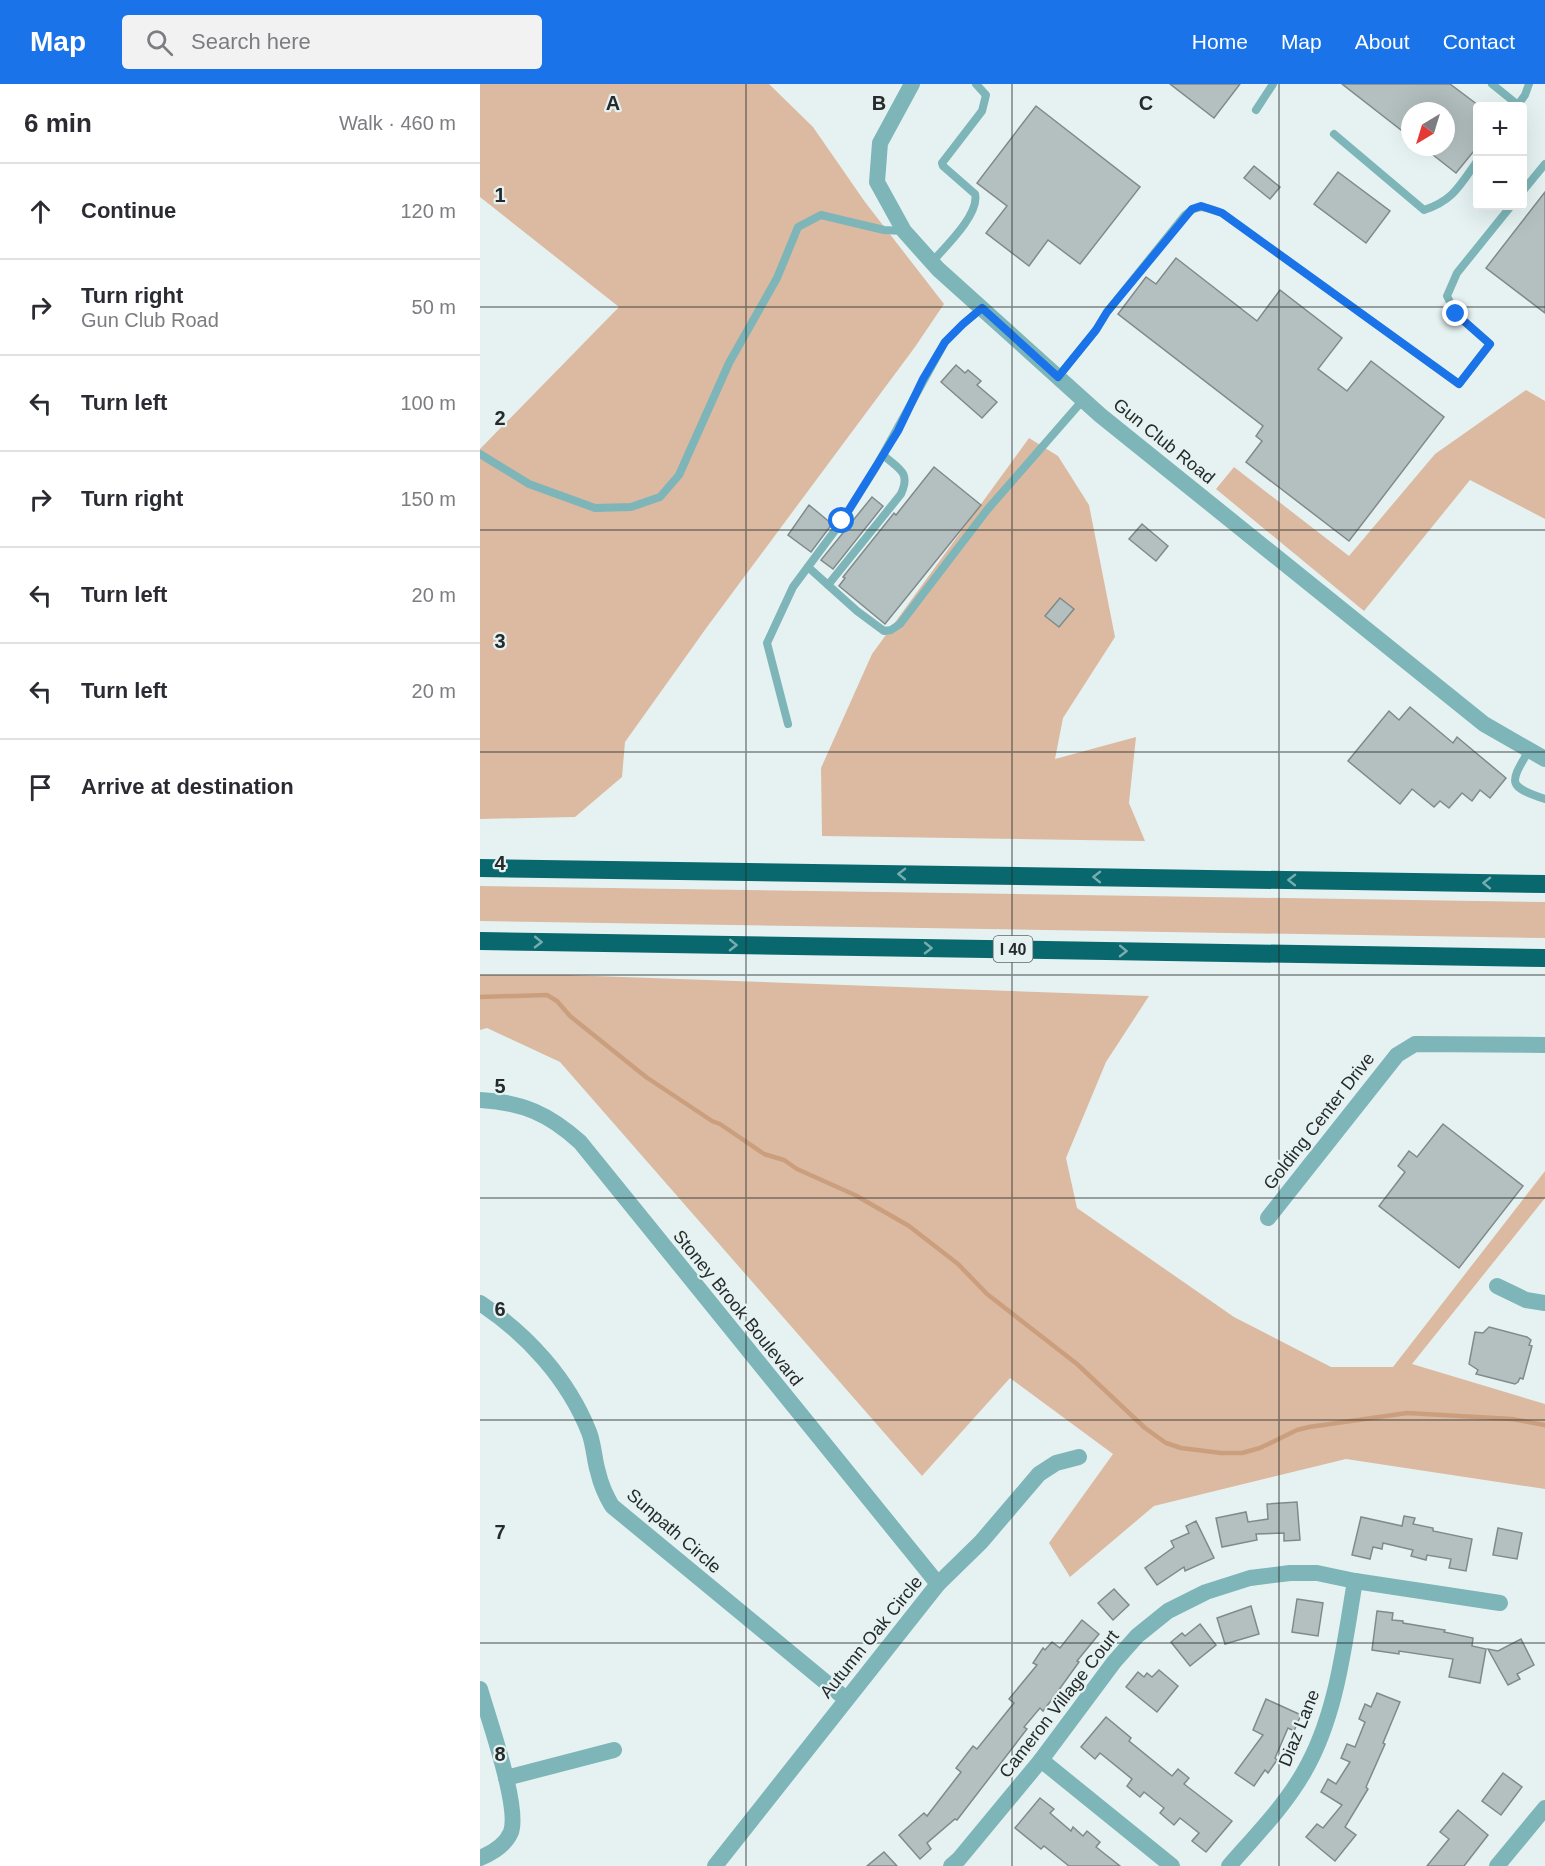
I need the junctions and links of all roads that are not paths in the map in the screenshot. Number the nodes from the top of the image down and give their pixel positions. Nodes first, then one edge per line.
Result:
1 (912, 84) edge
2 (976, 84) edge
3 (1274, 84) edge
4 (1492, 84) edge
5 (1529, 84) edge
6 (1512, 102) edge
7 (1520, 102) edge
8 (1256, 110) dead end
9 (1334, 134) dead end
10 (1545, 164) edge
11 (1473, 167) edge
12 (1527, 186) edge
13 (1508, 210) edge
14 (904, 231) junction
15 (932, 262) junction
16 (982, 308) junction
17 (1058, 377) junction
18 (1083, 400) junction
19 (480, 454) edge
20 (883, 455) junction
21 (808, 567) junction
22 (828, 585) junction
23 (789, 724) dead end
24 (1529, 750) junction
25 (1545, 759) edge
26 (1545, 799) edge
27 (480, 868) edge
28 (1545, 884) edge
29 (480, 941) edge
30 (1545, 958) edge
31 (1545, 1045) edge
32 (480, 1100) edge
33 (1268, 1218) dead end
34 (1497, 1286) dead end
35 (480, 1303) edge
36 (1545, 1303) edge
37 (1078, 1457) dead end
38 (1355, 1581) junction
39 (938, 1584) junction
40 (1500, 1603) dead end
41 (480, 1689) edge
42 (846, 1699) junction
43 (614, 1750) dead end
44 (1041, 1760) junction
45 (506, 1778) junction
46 (1545, 1808) edge
47 (480, 1858) edge
48 (715, 1866) edge
49 (951, 1866) edge
50 (1172, 1866) edge
51 (1229, 1866) edge
52 (1497, 1866) edge

1 - 14 street, Gun Club Road
2 - 15 lane
3 - 8 lane
4 - 6 lane
5 - 7 lane
9 - 11 lane
10 - 12 lane
13 - 17 lane
14 - 15 street, Gun Club Road
14 - 19 lane
15 - 16 street, Gun Club Road
16 - 17 street, Gun Club Road
16 - 20 lane
17 - 18 street, Gun Club Road
18 - 22 lane
18 - 24 street, Gun Club Road
20 - 21 lane
20 - 22 lane
21 - 22 lane
21 - 23 lane
24 - 25 street, Gun Club Road
24 - 26 lane
28 -> 27 highway
29 -> 30 highway, I 40
31 - 33 street, Golding Center Drive
32 - 39 street, Stoney Brook Boulevard
34 - 36 street
35 - 42 street, Sunpath Circle
37 - 39 street, Autumn Oak Circle
38 - 40 street, Cameron Village Court
38 - 44 street, Cameron Village Court
38 - 51 street, Diaz Lane
39 - 42 street, Autumn Oak Circle
41 - 45 street
42 - 48 street, Autumn Oak Circle
43 - 45 street
44 - 49 street, Cameron Village Court
44 - 50 street
45 - 47 street
46 - 52 street

